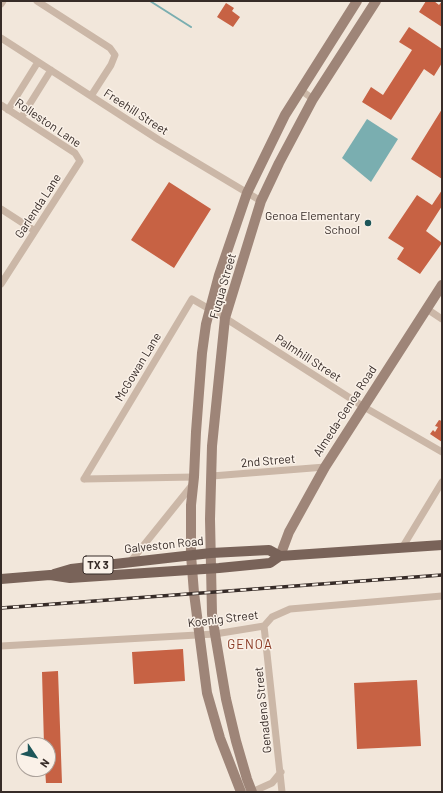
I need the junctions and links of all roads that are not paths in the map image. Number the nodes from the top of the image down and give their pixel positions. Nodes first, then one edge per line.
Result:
1 (3, 1) edge
2 (37, 1) edge
3 (357, 1) edge
4 (376, 1) edge
5 (1, 4) edge
6 (1, 38) edge
7 (38, 62) junction
8 (51, 70) junction
9 (302, 91) junction
10 (91, 96) junction
11 (313, 99) junction
12 (1, 105) edge
13 (8, 110) junction
14 (21, 118) junction
15 (80, 161) joint
16 (246, 193) junction
17 (261, 201) junction
18 (1, 209) edge
19 (35, 231) junction
20 (1, 284) edge
21 (442, 285) edge
22 (427, 309) junction
23 (210, 310) junction
24 (225, 318) junction
25 (442, 319) edge
26 (364, 407) junction
27 (442, 452) edge
28 (324, 467) junction
29 (212, 476) junction
30 (194, 481) junction
31 (442, 482) edge
32 (442, 545) edge
33 (402, 548) junction
34 (211, 553) junction
35 (191, 555) junction
36 (280, 556) junction
37 (131, 561) junction
38 (212, 568) junction
39 (193, 570) junction
40 (50, 575) junction
41 (1, 579) edge
42 (442, 596) edge
43 (264, 626) junction
44 (198, 634) junction
45 (214, 634) junction
46 (1, 646) edge
47 (281, 772) junction
48 (241, 792) edge
49 (252, 792) edge
50 (282, 792) edge

1 - 5 street
2 - 10 street
3 - 9 main road, Fuqua Street
4 - 11 main road, Fuqua Street
6 - 7 street, Freehill Street
7 - 8 street, Freehill Street
7 - 13 street
8 - 10 street, Freehill Street
8 - 14 street
9 - 11 street
9 - 16 main road, Fuqua Street
10 - 16 street, Freehill Street
11 - 17 main road, Fuqua Street
12 - 13 street, Rolleston Lane
13 - 14 street, Rolleston Lane
14 - 15 street, Rolleston Lane
15 - 19 street, Garlenda Lane
16 - 17 street, Freehill Street
16 - 23 main road, Fuqua Street
17 - 24 main road, Fuqua Street
18 - 19 street
19 - 20 street, Garlenda Lane
21 - 22 main road, Almeda-Genoa Road
22 - 25 street
22 - 26 main road, Almeda-Genoa Road
23 - 24 street, McGowan Lane
23 - 30 main road, Fuqua Street
23 - 30 street, McGowan Lane
24 - 26 street, Palmhill Street
24 - 29 main road, Fuqua Street
26 - 27 street, Palmhill Street
26 - 28 main road, Almeda-Genoa Road
28 - 29 street, 2nd Street
28 - 36 main road, Almeda-Genoa Road
29 - 34 main road, Fuqua Street
30 - 35 main road, Fuqua Street
30 - 37 street
31 - 33 street
32 - 33 main road, Galveston Road / TX 3
33 - 36 main road, Galveston Road / TX 3
34 - 35 main road, Galveston Road / TX 3
34 - 36 main road, Galveston Road / TX 3
34 - 38 main road, Fuqua Street
35 - 37 main road, Galveston Road / TX 3
35 - 39 main road, Fuqua Street
36 - 38 main road, Galveston Road / TX 3
37 - 40 main road, Galveston Road / TX 3
38 - 39 main road, Galveston Road / TX 3
38 - 45 main road, Fuqua Street
39 - 40 main road, Galveston Road / TX 3
39 - 44 main road, Fuqua Street
40 - 41 main road, Galveston Road / TX 3
42 - 43 street, Koenig Street
43 - 45 street, Koenig Street
43 - 47 street, Genadena Street
44 - 45 street, Koenig Street
44 - 46 street, Koenig Street
44 - 48 main road, Fuqua Street
45 - 49 main road, Fuqua Street
47 - 49 street
47 - 50 street, Genadena Street

